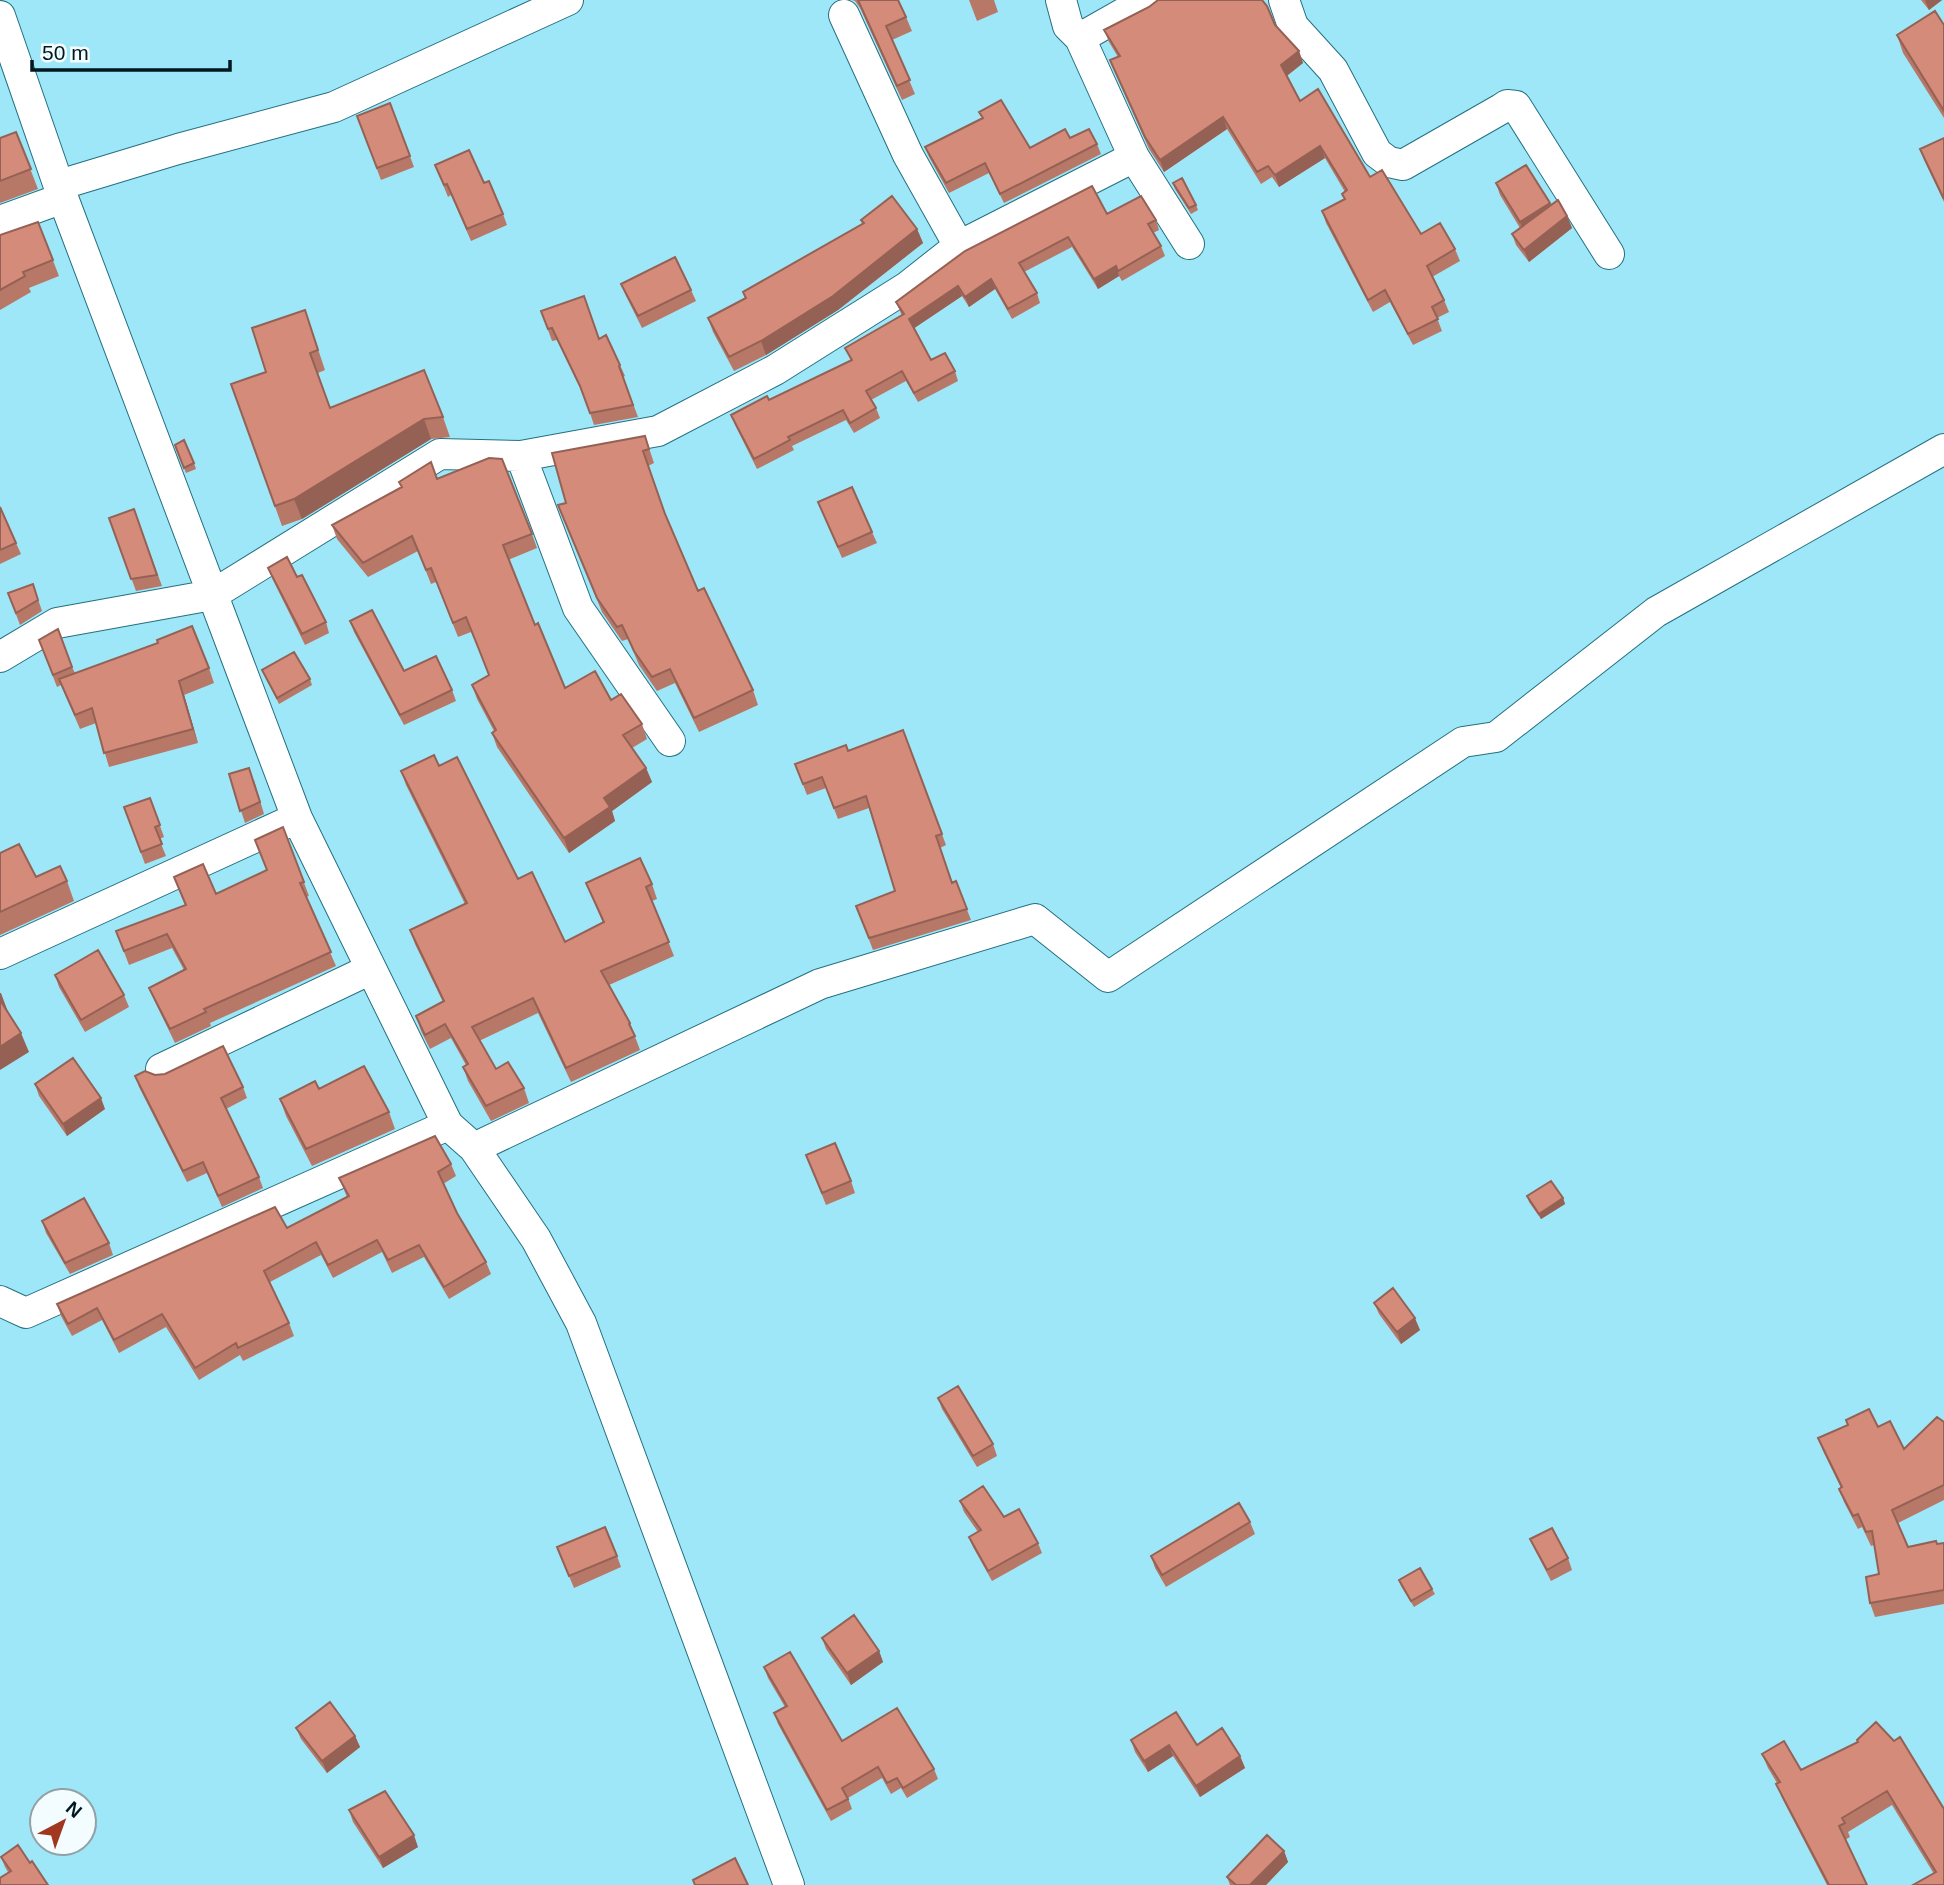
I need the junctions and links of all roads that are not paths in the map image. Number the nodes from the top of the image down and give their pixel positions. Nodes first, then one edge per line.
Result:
1 (568, 0) edge
2 (1061, 0) edge
3 (1147, 0) edge
4 (1284, 0) edge
5 (844, 15) dead end
6 (0, 16) edge
7 (1080, 38) junction
8 (1134, 157) junction
9 (61, 191) junction
10 (0, 221) edge
11 (1189, 244) dead end
12 (959, 246) junction
13 (1609, 254) dead end
14 (1944, 449) edge
15 (521, 456) junction
16 (212, 595) junction
17 (0, 657) edge
18 (670, 741) dead end
19 (297, 818) junction
20 (0, 954) edge
21 (371, 969) junction
22 (162, 1069) dead end
23 (448, 1125) junction
24 (474, 1148) junction
25 (0, 1301) edge
26 (789, 1885) edge

1 - 9 street
2 - 7 street
3 - 7 street
4 - 13 street
5 - 12 street
6 - 9 street
7 - 8 street
8 - 11 street
8 - 12 street
9 - 10 street
9 - 16 street
12 - 15 street
14 - 24 street
15 - 16 street
15 - 18 street
16 - 17 street
16 - 19 street
19 - 20 street
19 - 21 street
21 - 22 street
21 - 23 street
23 - 24 street
23 - 25 street
24 - 26 street

